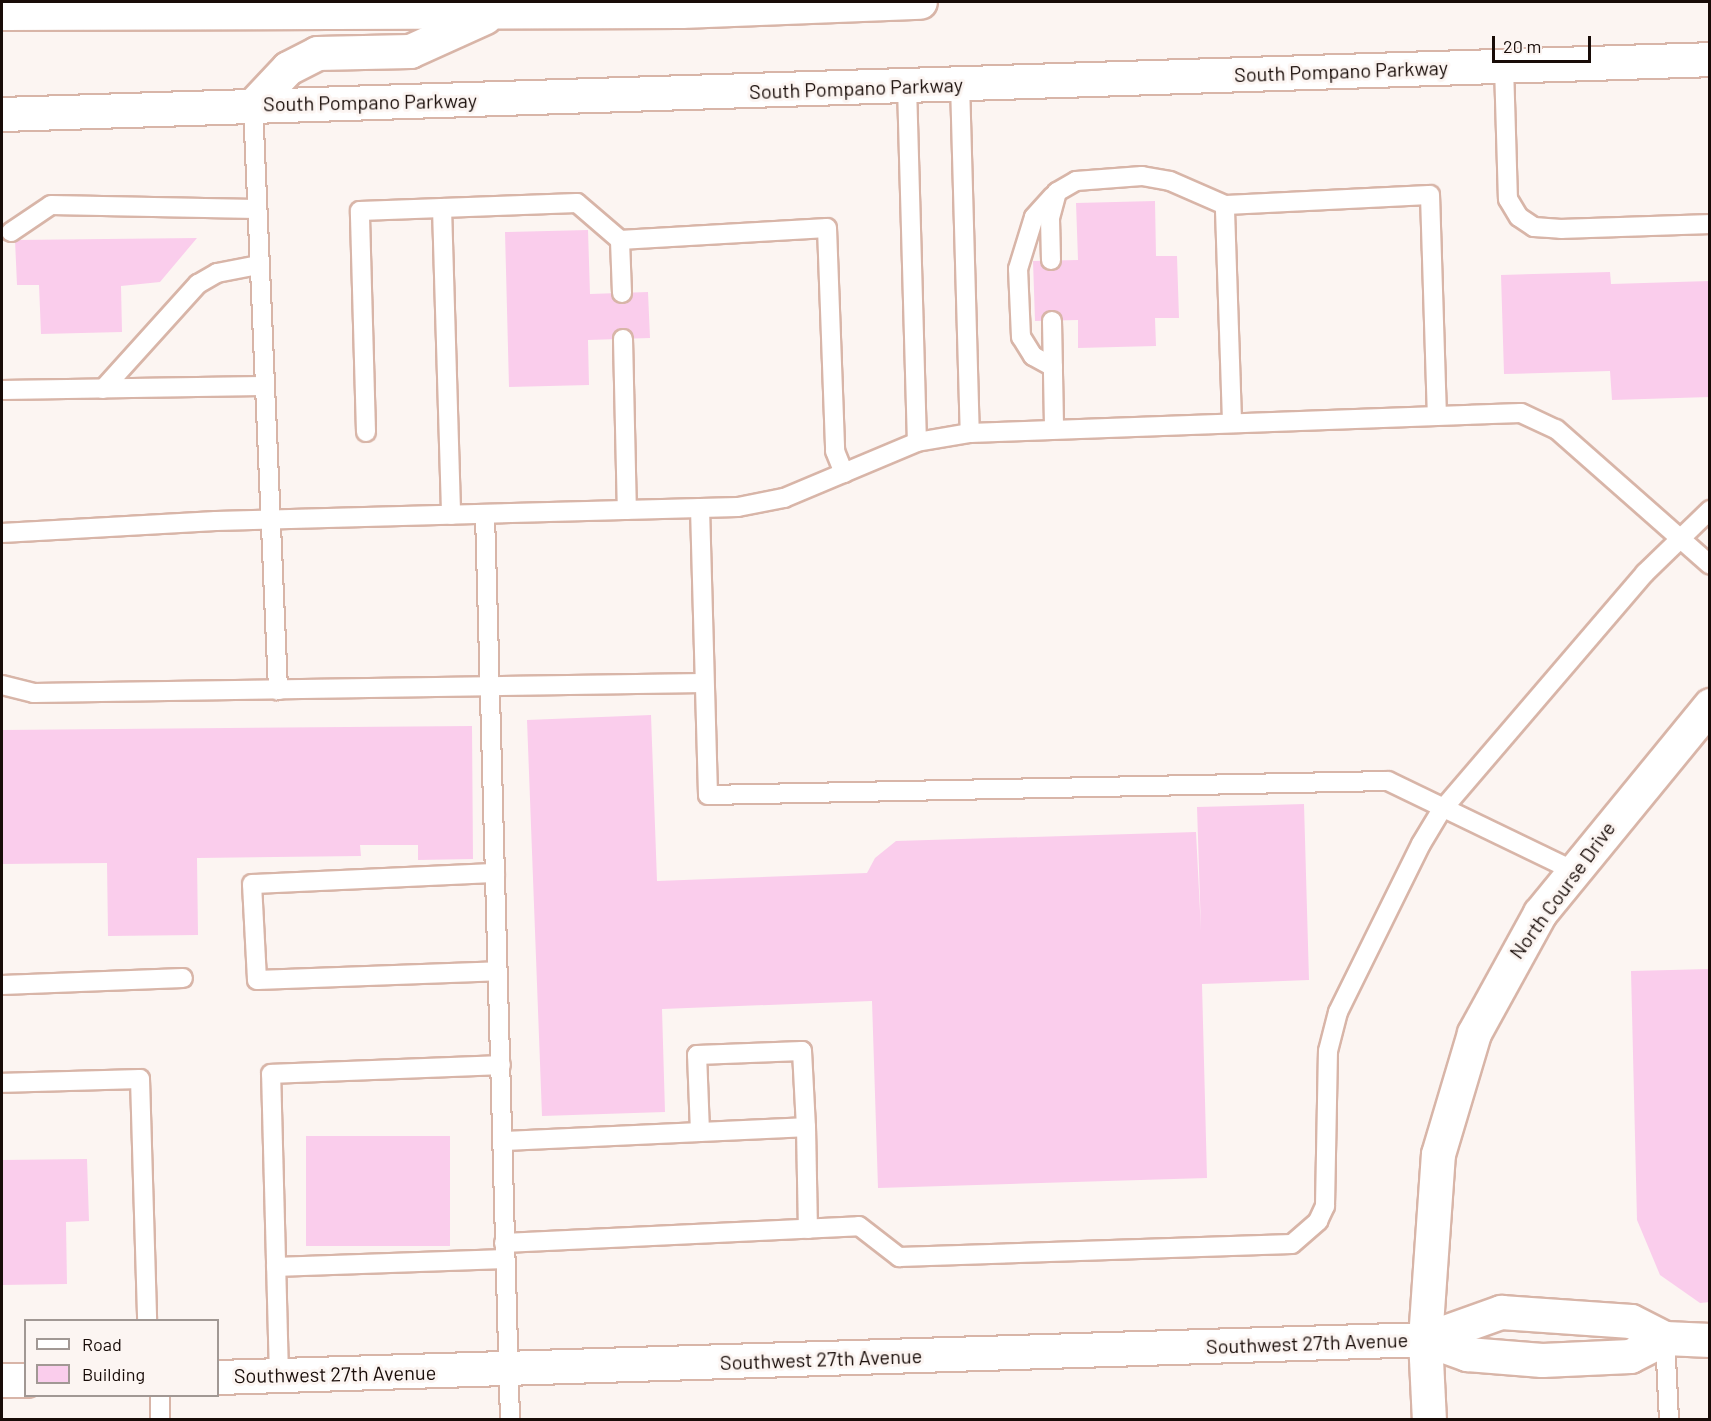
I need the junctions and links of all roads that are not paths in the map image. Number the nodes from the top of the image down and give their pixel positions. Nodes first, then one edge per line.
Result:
1 (883, 2) edge
2 (920, 2) edge
3 (57, 6) edge
4 (689, 6) edge
5 (2, 13) edge
6 (495, 13) junction
7 (1710, 59) edge
8 (1503, 66) junction
9 (960, 83) junction
10 (907, 86) junction
11 (253, 105) junction
12 (2, 114) edge
13 (1057, 192) junction
14 (1225, 205) junction
15 (442, 208) junction
16 (256, 209) junction
17 (1710, 224) edge
18 (11, 232) dead end
19 (620, 240) junction
20 (1051, 260) dead end
21 (258, 265) junction
22 (622, 293) dead end
23 (1052, 321) dead end
24 (623, 339) dead end
25 (1053, 367) junction
26 (262, 386) junction
27 (103, 389) junction
28 (2, 390) edge
29 (1437, 415) junction
30 (1232, 421) junction
31 (1054, 428) junction
32 (366, 432) dead end
33 (970, 433) junction
34 (917, 442) junction
35 (844, 473) junction
36 (700, 508) junction
37 (627, 510) junction
38 (1710, 510) edge
39 (485, 514) junction
40 (451, 515) junction
41 (272, 519) junction
42 (2, 533) edge
43 (1682, 542) junction
44 (1710, 565) edge
45 (704, 683) junction
46 (2, 685) edge
47 (489, 686) junction
48 (278, 690) junction
49 (1710, 705) edge
50 (1441, 811) junction
51 (1572, 870) junction
52 (495, 873) junction
53 (498, 971) junction
54 (183, 978) dead end
55 (2, 985) edge
56 (501, 1065) junction
57 (2, 1083) edge
58 (806, 1127) junction
59 (700, 1132) junction
60 (503, 1141) junction
61 (808, 1229) junction
62 (504, 1251) junction
63 (276, 1267) junction
64 (147, 1319) edge
65 (1665, 1338) junction
66 (1425, 1340) junction
67 (1710, 1340) edge
68 (508, 1369) junction
69 (279, 1376) junction
70 (219, 1377) edge
71 (2, 1380) edge
72 (24, 1380) edge
73 (160, 1397) edge
74 (160, 1419) edge
75 (510, 1419) edge
76 (1428, 1419) edge
77 (1669, 1419) edge

1 - 2 main road
1 - 4 main road
3 - 5 main road
3 - 6 main road
4 - 6 main road
6 - 11 main road
7 - 8 main road, South Pompano Parkway
8 - 9 main road, South Pompano Parkway
8 - 17 lane
9 - 10 main road, South Pompano Parkway
9 - 33 lane
10 - 11 main road, South Pompano Parkway
10 - 34 lane
11 - 12 main road, South Pompano Parkway
11 - 16 lane
13 - 14 lane
13 - 20 lane
13 - 25 lane
14 - 29 lane
14 - 30 lane
15 - 19 lane
15 - 32 lane
15 - 40 lane
16 - 18 lane
16 - 21 lane
19 - 22 lane
19 - 35 lane
21 - 26 lane
21 - 27 lane
23 - 25 lane
24 - 37 lane
25 - 31 lane
26 - 27 lane
26 - 41 lane
27 - 28 lane
29 - 30 lane
29 - 43 lane
30 - 31 lane
31 - 33 lane
33 - 34 lane
34 - 35 lane
35 - 36 lane
36 - 37 lane
36 - 45 lane
37 - 39 lane
38 - 43 lane
39 - 40 lane
39 - 47 lane
40 - 41 lane
41 - 42 lane
41 - 48 lane
43 - 44 lane
43 - 50 lane
45 - 47 lane
45 - 50 lane
46 - 48 lane
47 - 48 lane
47 - 52 lane
49 - 51 main road, North Course Drive
50 - 51 lane
50 - 61 lane
51 - 66 main road, North Course Drive
52 - 53 lane
52 - 53 lane
53 - 56 lane
54 - 55 lane
56 - 60 lane
56 - 63 lane
57 - 64 lane
58 - 59 lane
58 - 59 lane
58 - 61 lane
59 - 60 lane
60 - 62 lane
61 - 62 lane
62 - 63 lane
62 - 68 lane
63 - 69 lane
65 - 66 main road, Southwest 27th Avenue
65 - 66 main road, Southwest 27th Avenue
65 - 67 main road, Southwest 27th Avenue
65 - 77 lane
66 - 68 main road, Southwest 27th Avenue
66 - 76 main road, North Course Drive
68 - 69 main road, Southwest 27th Avenue
68 - 75 lane
69 - 70 main road, Southwest 27th Avenue
71 - 72 main road
73 - 74 lane

